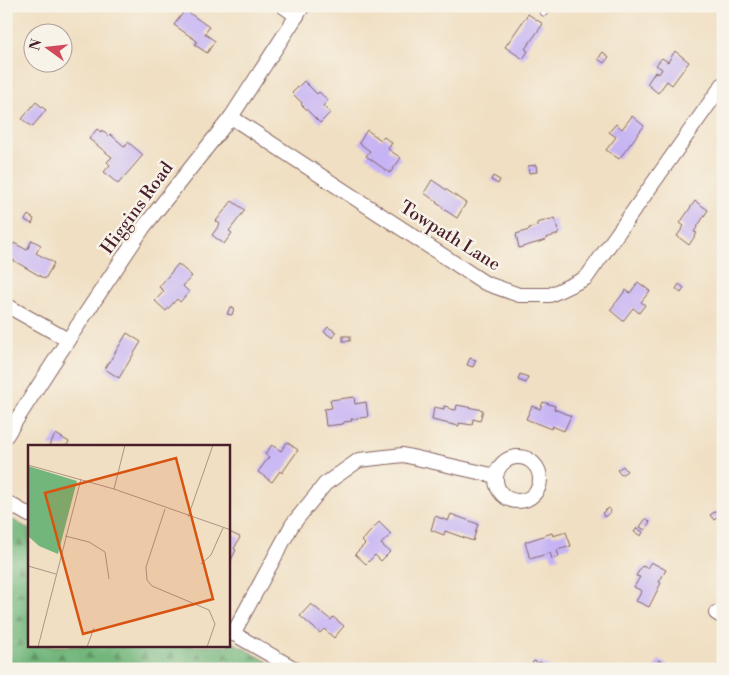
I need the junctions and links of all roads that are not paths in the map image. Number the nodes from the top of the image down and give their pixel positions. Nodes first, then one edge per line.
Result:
1 (283, 6) edge
2 (300, 11) edge
3 (723, 84) edge
4 (231, 117) junction
5 (6, 305) edge
6 (68, 340) junction
7 (6, 436) edge
8 (496, 476) dead end
9 (6, 502) edge
10 (28, 514) edge
11 (231, 633) edge
12 (296, 669) edge

1 - 2 street
2 - 4 street, Higgins Road
3 - 4 street, Towpath Lane
4 - 6 street, Higgins Road
5 - 6 street
6 - 7 street, Higgins Road
8 - 11 street
9 - 10 street
11 - 12 street

